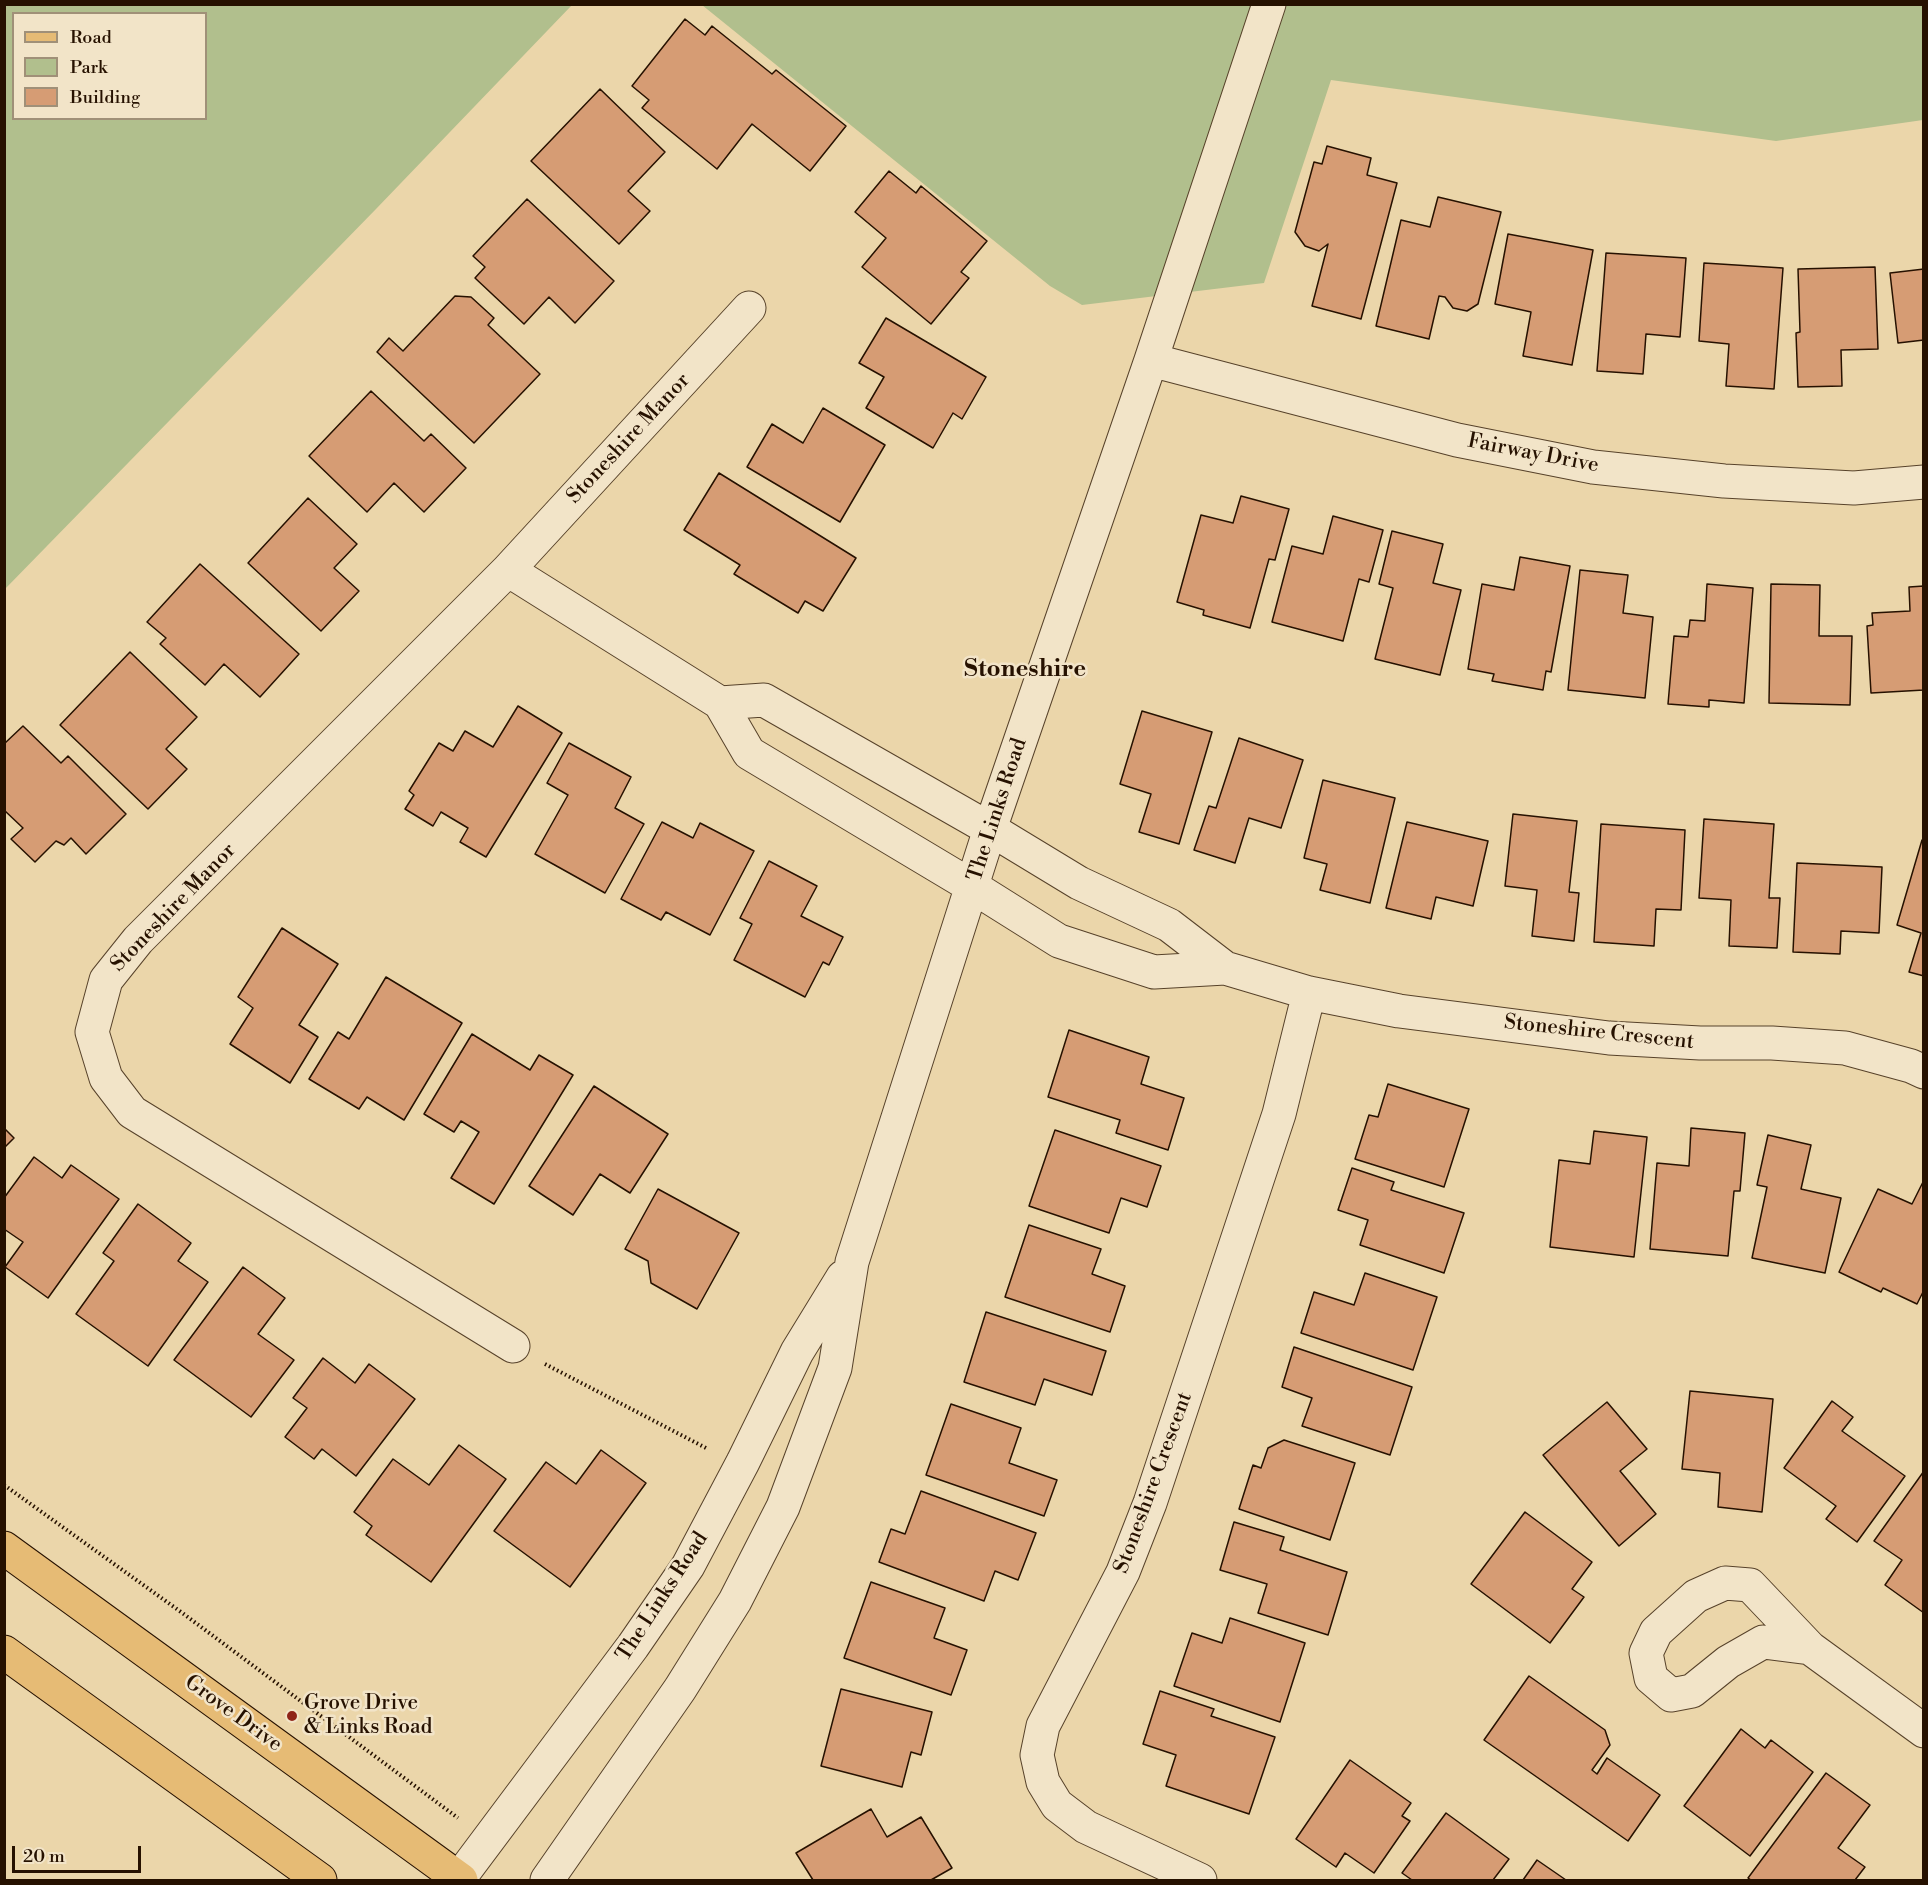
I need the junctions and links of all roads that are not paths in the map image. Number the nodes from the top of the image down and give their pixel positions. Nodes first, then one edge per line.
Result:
1 (1246, 4) edge
2 (1269, 4) edge
3 (1255, 47) junction
4 (749, 308) dead end
5 (1151, 360) junction
6 (1923, 482) edge
7 (508, 570) junction
8 (720, 703) junction
9 (990, 829) junction
10 (973, 887) junction
11 (1225, 968) junction
12 (1309, 993) junction
13 (1923, 1072) edge
14 (852, 1262) junction
15 (513, 1346) road end
16 (4, 1548) edge
17 (1810, 1648) junction
18 (4, 1652) edge
19 (1923, 1731) edge
20 (459, 1880) edge
21 (320, 1881) edge
22 (547, 1881) edge
23 (1200, 1881) edge

1 - 3 street
2 - 3 street, The Links Road
3 - 5 street, The Links Road
4 - 7 street, Stoneshire Manor
5 - 6 street, Fairway Drive
5 - 9 street, The Links Road
7 - 8 street
7 - 15 street, Stoneshire Manor
8 - 9 street
8 - 10 street
9 - 10 street, The Links Road
9 - 11 street, Stoneshire Crescent
10 - 11 street, Stoneshire Crescent
10 - 14 street, The Links Road
11 - 12 street, Stoneshire Crescent
12 - 13 street, Stoneshire Crescent
12 - 23 street, Stoneshire Crescent
14 - 20 street, The Links Road
14 - 22 street, The Links Road
16 - 20 main road, Grove Drive
17 - 17 street
17 - 19 street
18 - 21 main road

